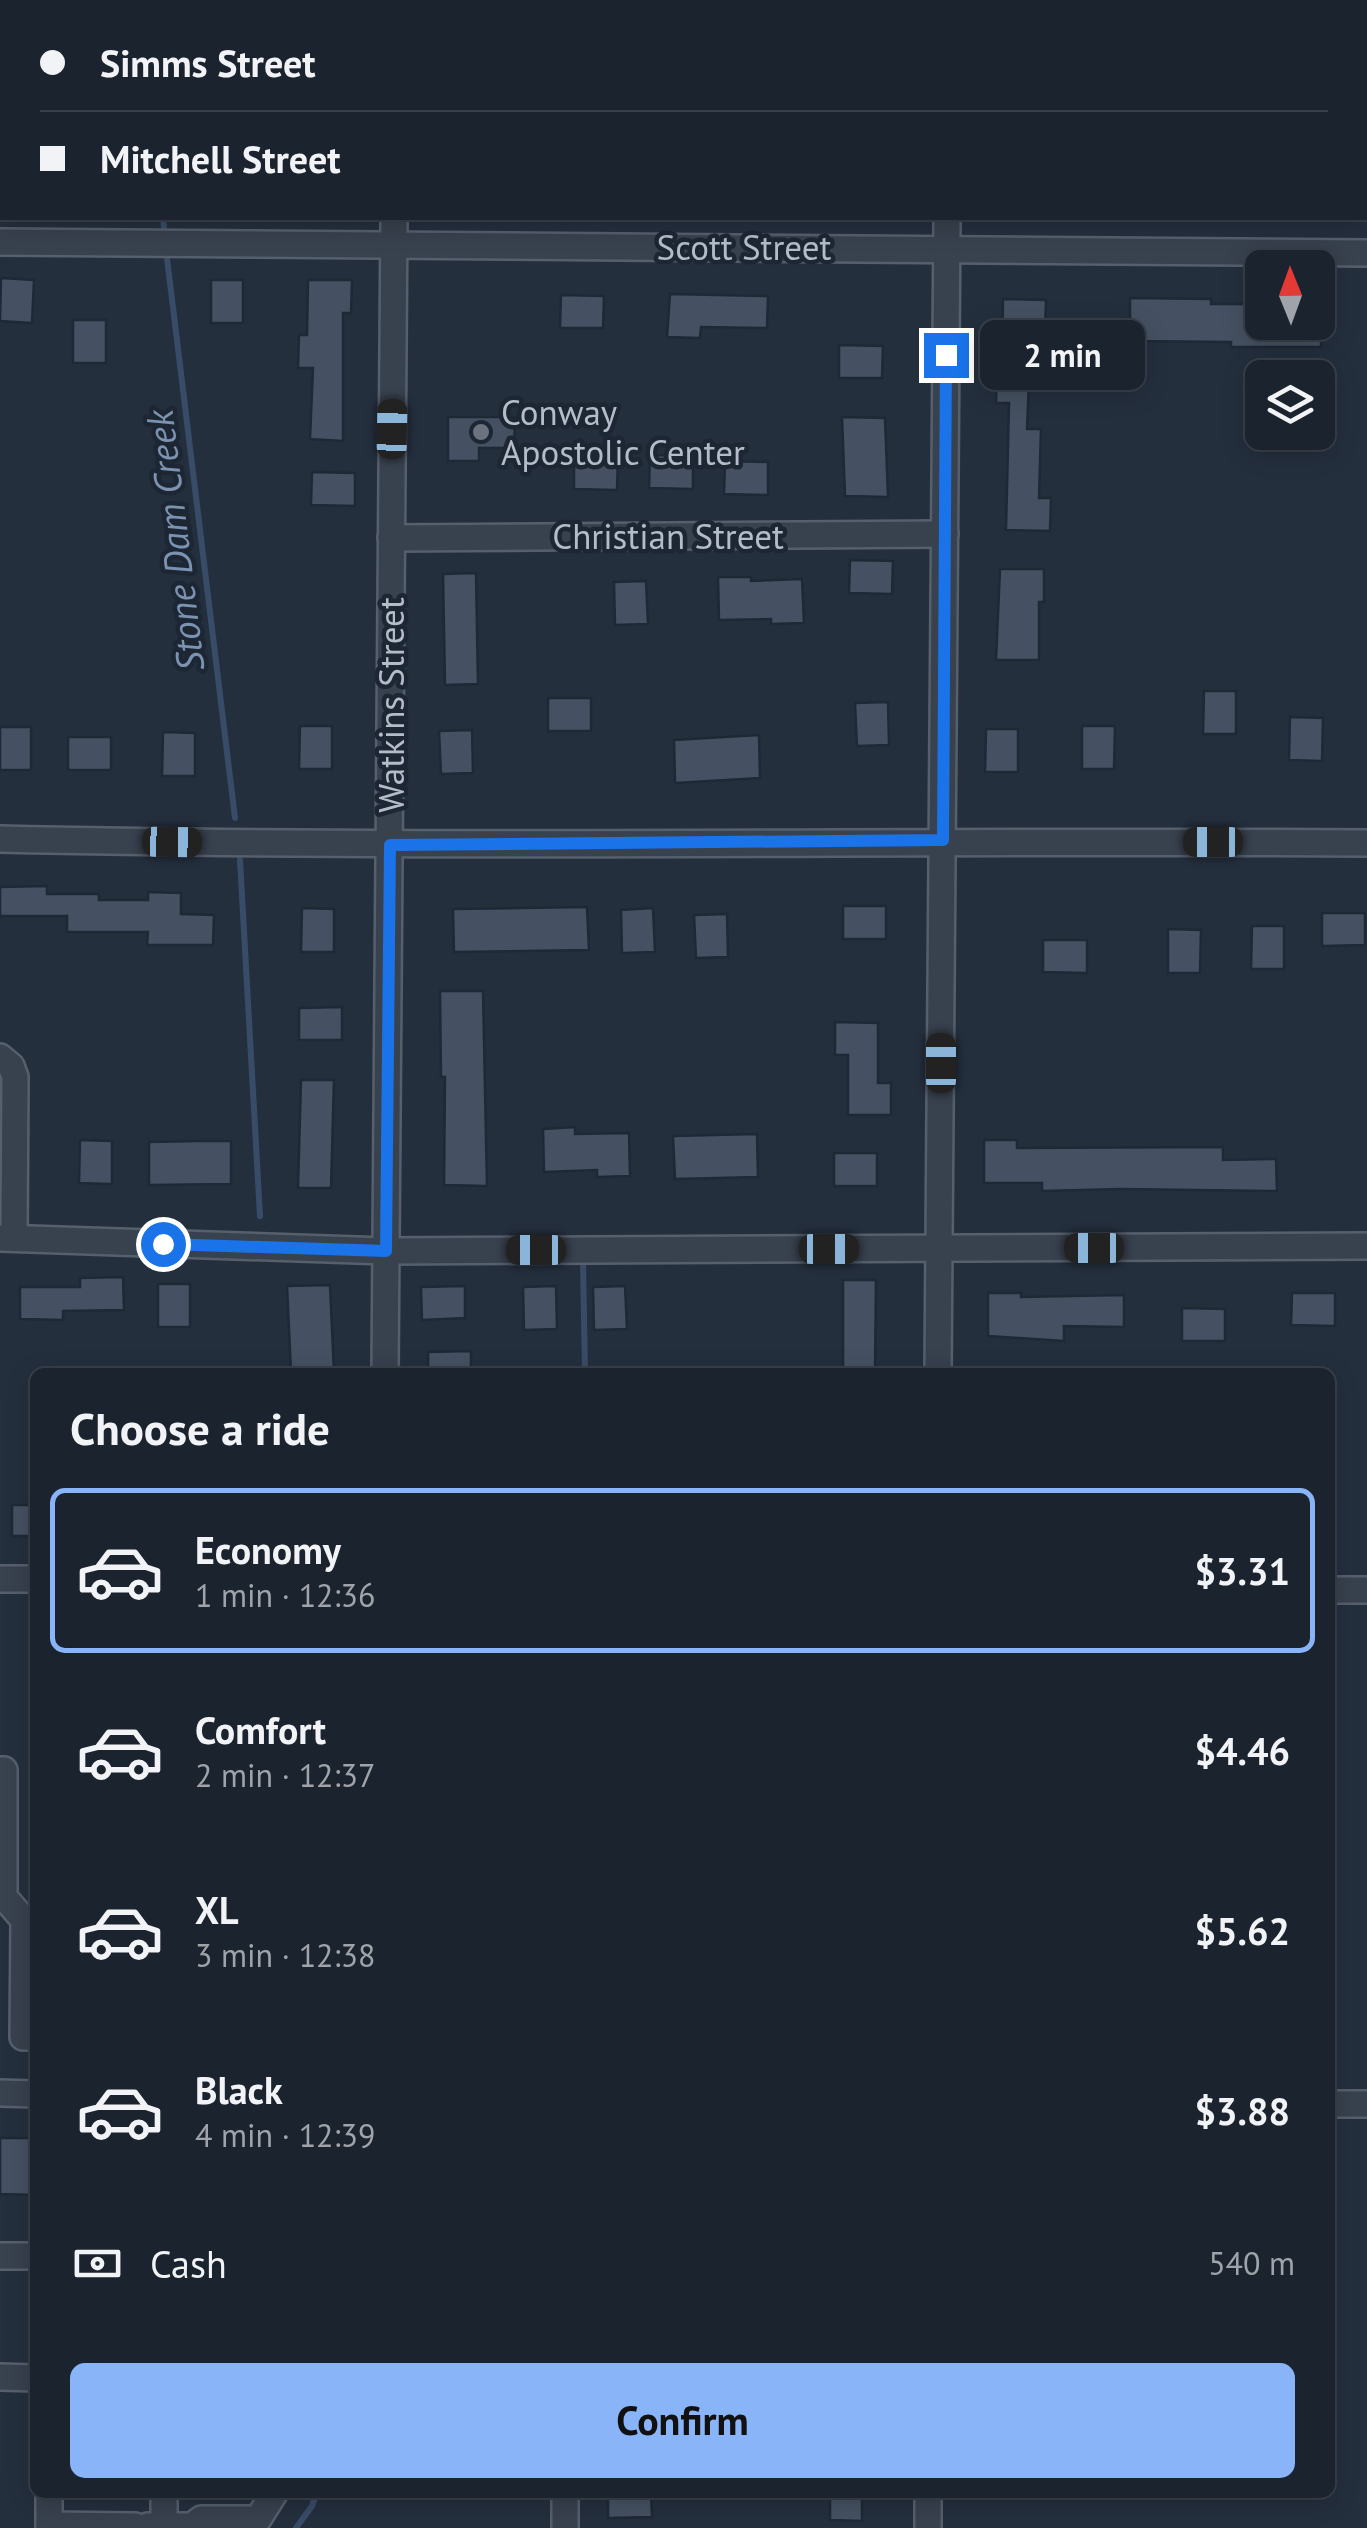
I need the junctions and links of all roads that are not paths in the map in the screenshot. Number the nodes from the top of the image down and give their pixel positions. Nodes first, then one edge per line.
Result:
1 (394, 220) edge
2 (947, 220) edge
3 (0, 242) edge
4 (394, 246) junction
5 (946, 248) junction
6 (1367, 253) edge
7 (945, 534) junction
8 (392, 538) junction
9 (0, 839) edge
10 (943, 840) junction
11 (1367, 842) edge
12 (390, 845) junction
13 (0, 1057) edge
14 (7, 1238) edge
15 (1367, 1246) edge
16 (939, 1248) junction
17 (386, 1251) junction
18 (385, 1368) edge
19 (938, 1368) edge
20 (0, 1579) edge
21 (30, 1579) edge
22 (1335, 1590) edge
23 (1367, 1590) edge
24 (0, 1770) edge
25 (2, 1897) edge
26 (29, 1920) edge
27 (30, 2037) edge
28 (0, 2093) edge
29 (30, 2094) edge
30 (1335, 2104) edge
31 (1367, 2104) edge
32 (0, 2256) edge
33 (30, 2256) edge
34 (0, 2377) edge
35 (30, 2378) edge
36 (49, 2498) edge
37 (164, 2498) edge
38 (272, 2498) edge
39 (565, 2498) edge
40 (928, 2498) edge
41 (49, 2526) edge
42 (164, 2526) edge
43 (135, 2527) edge
44 (192, 2527) edge
45 (565, 2528) edge
46 (928, 2528) edge

1 - 4 street, Watkins Street
2 - 5 street
3 - 4 street, Scott Street
4 - 5 street, Scott Street
4 - 8 street, Watkins Street
5 - 6 street, Scott Street
5 - 7 street
7 - 8 street, Christian Street
7 - 10 street
8 - 12 street, Watkins Street
9 - 12 street
10 - 11 street
10 - 12 street
10 - 16 street
12 - 17 street, Watkins Street
13 - 14 street
14 - 17 street
15 - 16 street
16 - 17 street
16 - 19 street
17 - 18 street, Watkins Street
20 - 21 street
22 - 23 street
24 - 25 street
25 - 26 street
26 - 27 street
28 - 29 street
30 - 31 street
32 - 33 street
34 - 35 street
36 - 41 street
37 - 42 street
38 - 44 street
39 - 45 street
40 - 46 street
41 - 43 street
42 - 43 street
42 - 44 street

